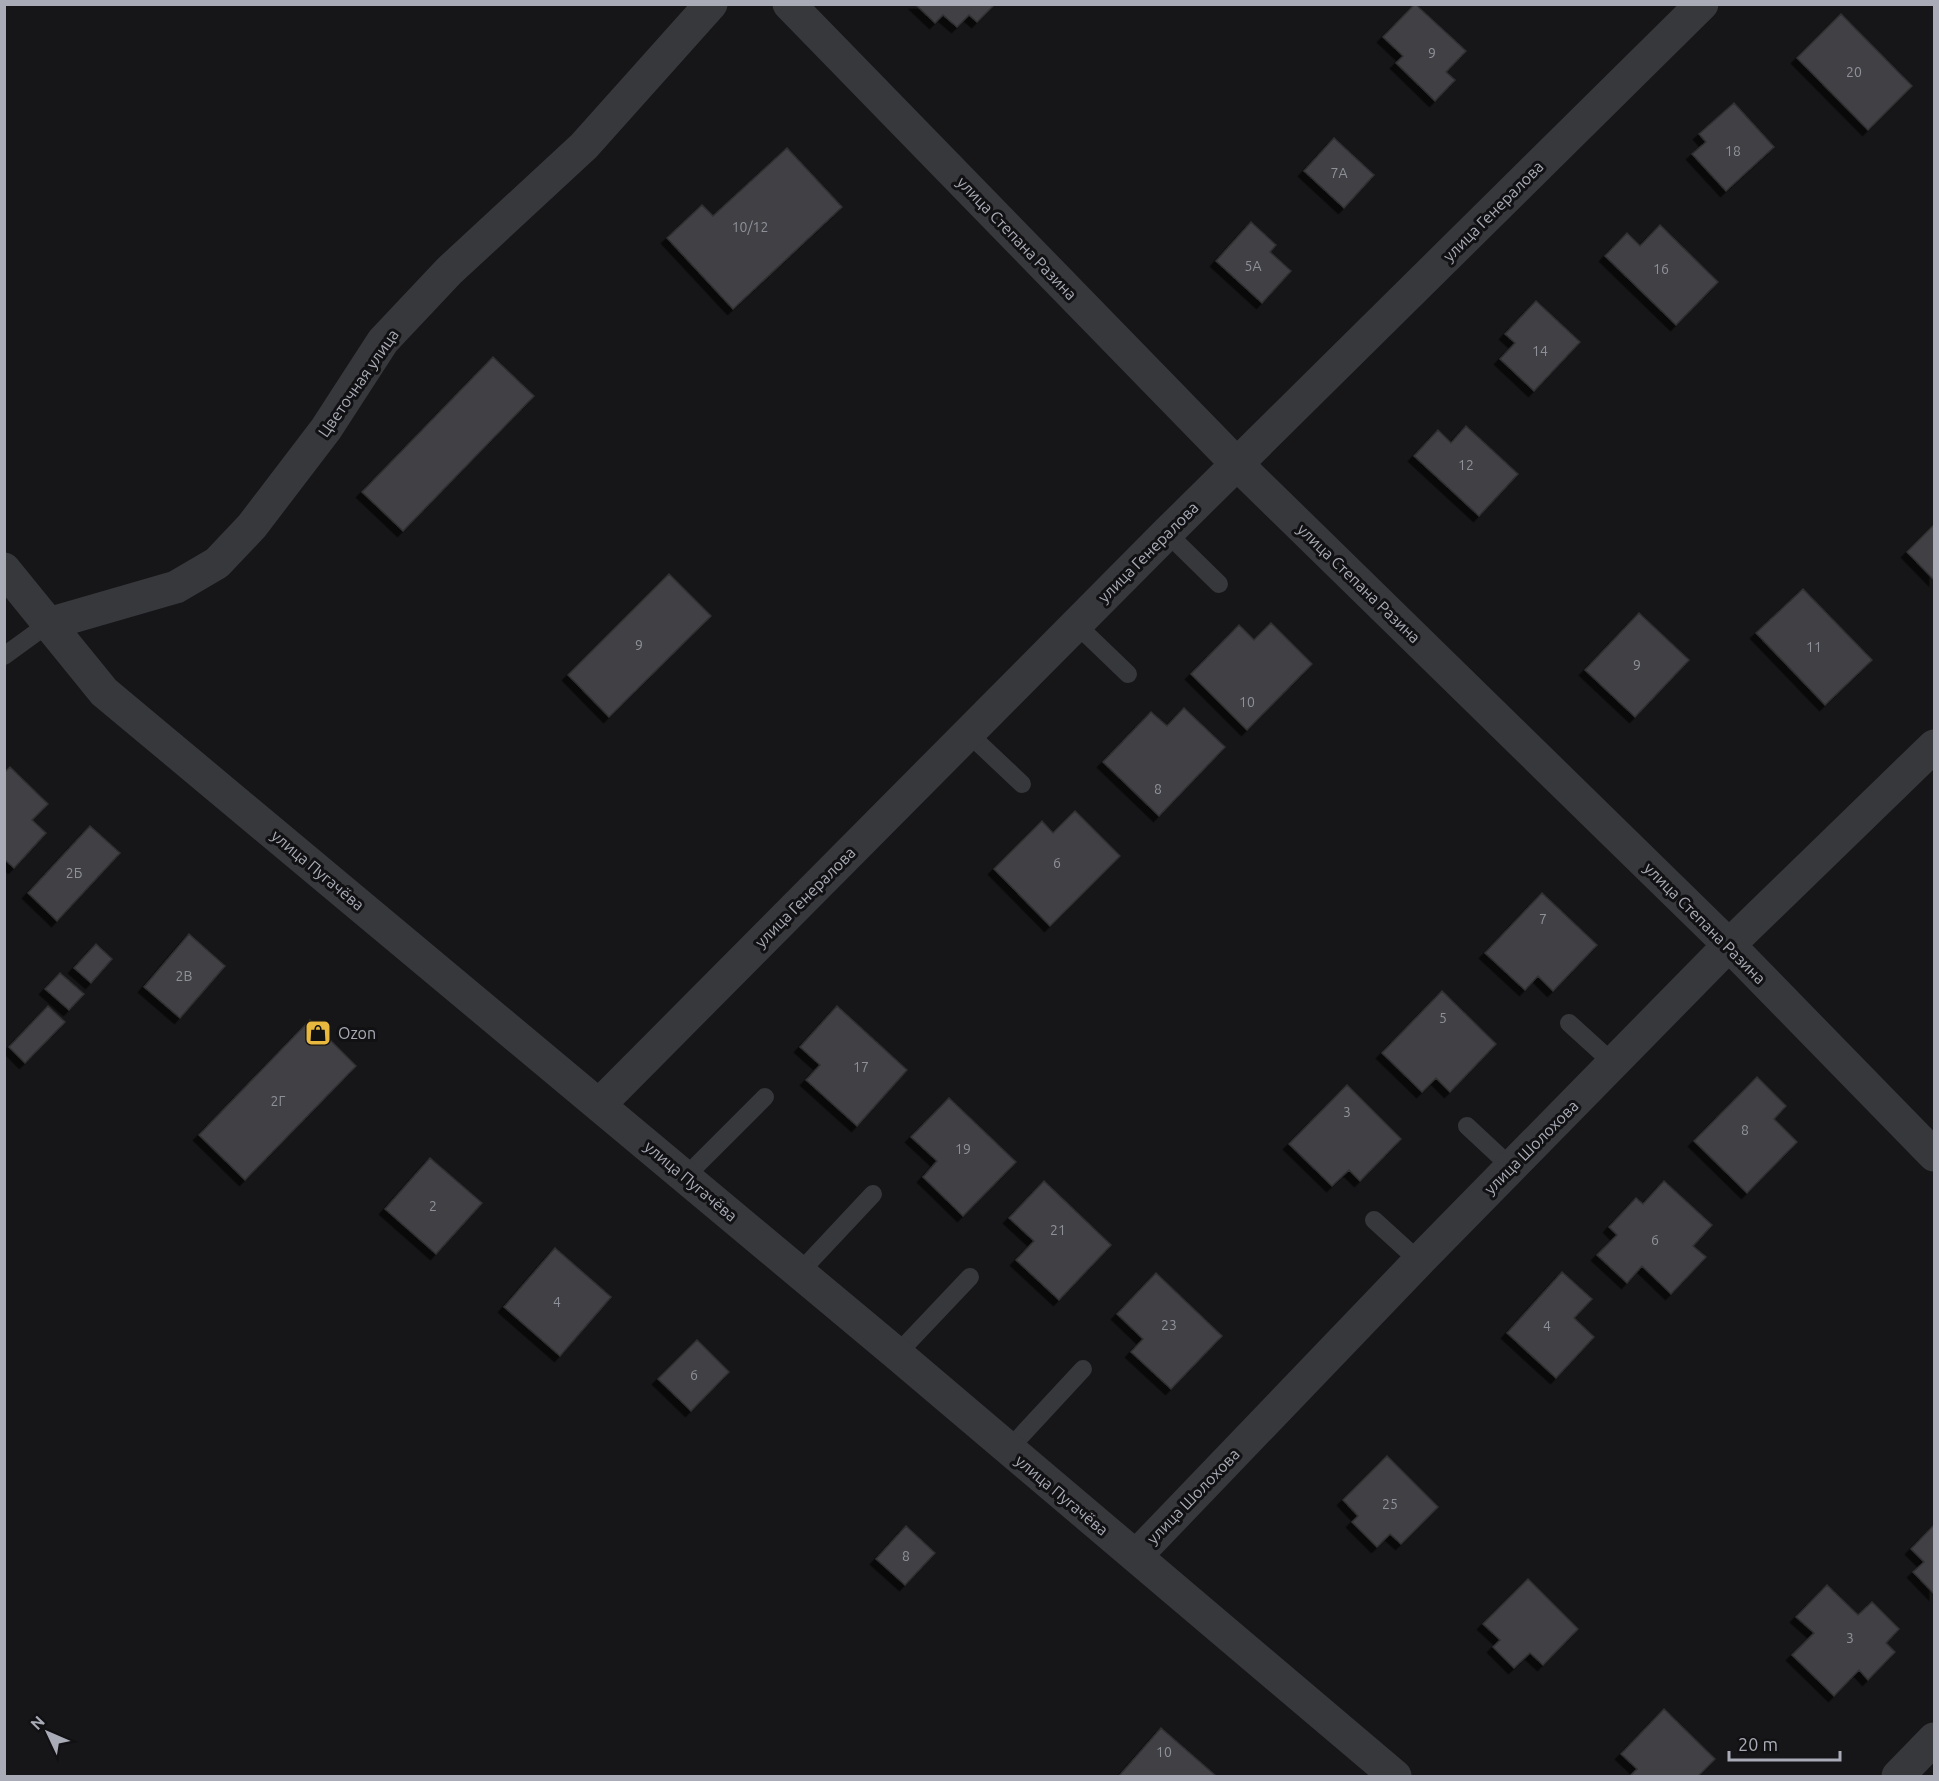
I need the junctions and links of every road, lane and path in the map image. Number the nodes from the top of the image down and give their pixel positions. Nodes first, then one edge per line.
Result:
1 (711, 4) edge
2 (789, 4) edge
3 (1702, 4) edge
4 (1237, 464) junction
5 (1167, 533) junction
6 (4, 569) edge
7 (1219, 584) dead end
8 (48, 624) junction
9 (1076, 624) junction
10 (4, 656) edge
11 (1128, 674) dead end
12 (968, 733) junction
13 (1935, 746) edge
14 (1022, 784) dead end
15 (1729, 945) junction
16 (1569, 1023) dead end
17 (1613, 1064) junction
18 (765, 1097) dead end
19 (599, 1105) junction
20 (1467, 1126) dead end
21 (1935, 1155) edge
22 (1511, 1167) junction
23 (685, 1177) junction
24 (873, 1194) dead end
25 (1374, 1220) dead end
26 (1419, 1261) junction
27 (800, 1273) junction
28 (970, 1277) dead end
29 (897, 1354) junction
30 (1083, 1368) dead end
31 (1008, 1450) junction
32 (1136, 1556) junction
33 (1935, 1739) edge
34 (1395, 1776) edge
35 (1898, 1776) edge

1 - 8 street, Цветочная улица
2 - 4 street, улица Степана Разина
3 - 4 street, улица Генералова
4 - 5 street, улица Генералова
4 - 15 street, улица Степана Разина
5 - 7 lane
5 - 9 street, улица Генералова
6 - 8 street, улица Пугачёва
8 - 10 lane
8 - 19 street, улица Пугачёва
9 - 11 lane
9 - 12 street, улица Генералова
12 - 14 lane
12 - 19 street, улица Генералова
13 - 15 street, улица Шолохова
15 - 17 street, улица Шолохова
15 - 21 street, улица Степана Разина
16 - 17 lane
17 - 22 street, улица Шолохова
18 - 23 lane
19 - 23 street, улица Пугачёва
20 - 22 lane
22 - 26 street, улица Шолохова
23 - 27 street, улица Пугачёва
24 - 27 lane
25 - 26 lane
26 - 32 street, улица Шолохова
27 - 29 street, улица Пугачёва
28 - 29 lane
29 - 31 street, улица Пугачёва
30 - 31 lane
31 - 32 street, улица Пугачёва
32 - 34 street, улица Пугачёва
33 - 35 street

